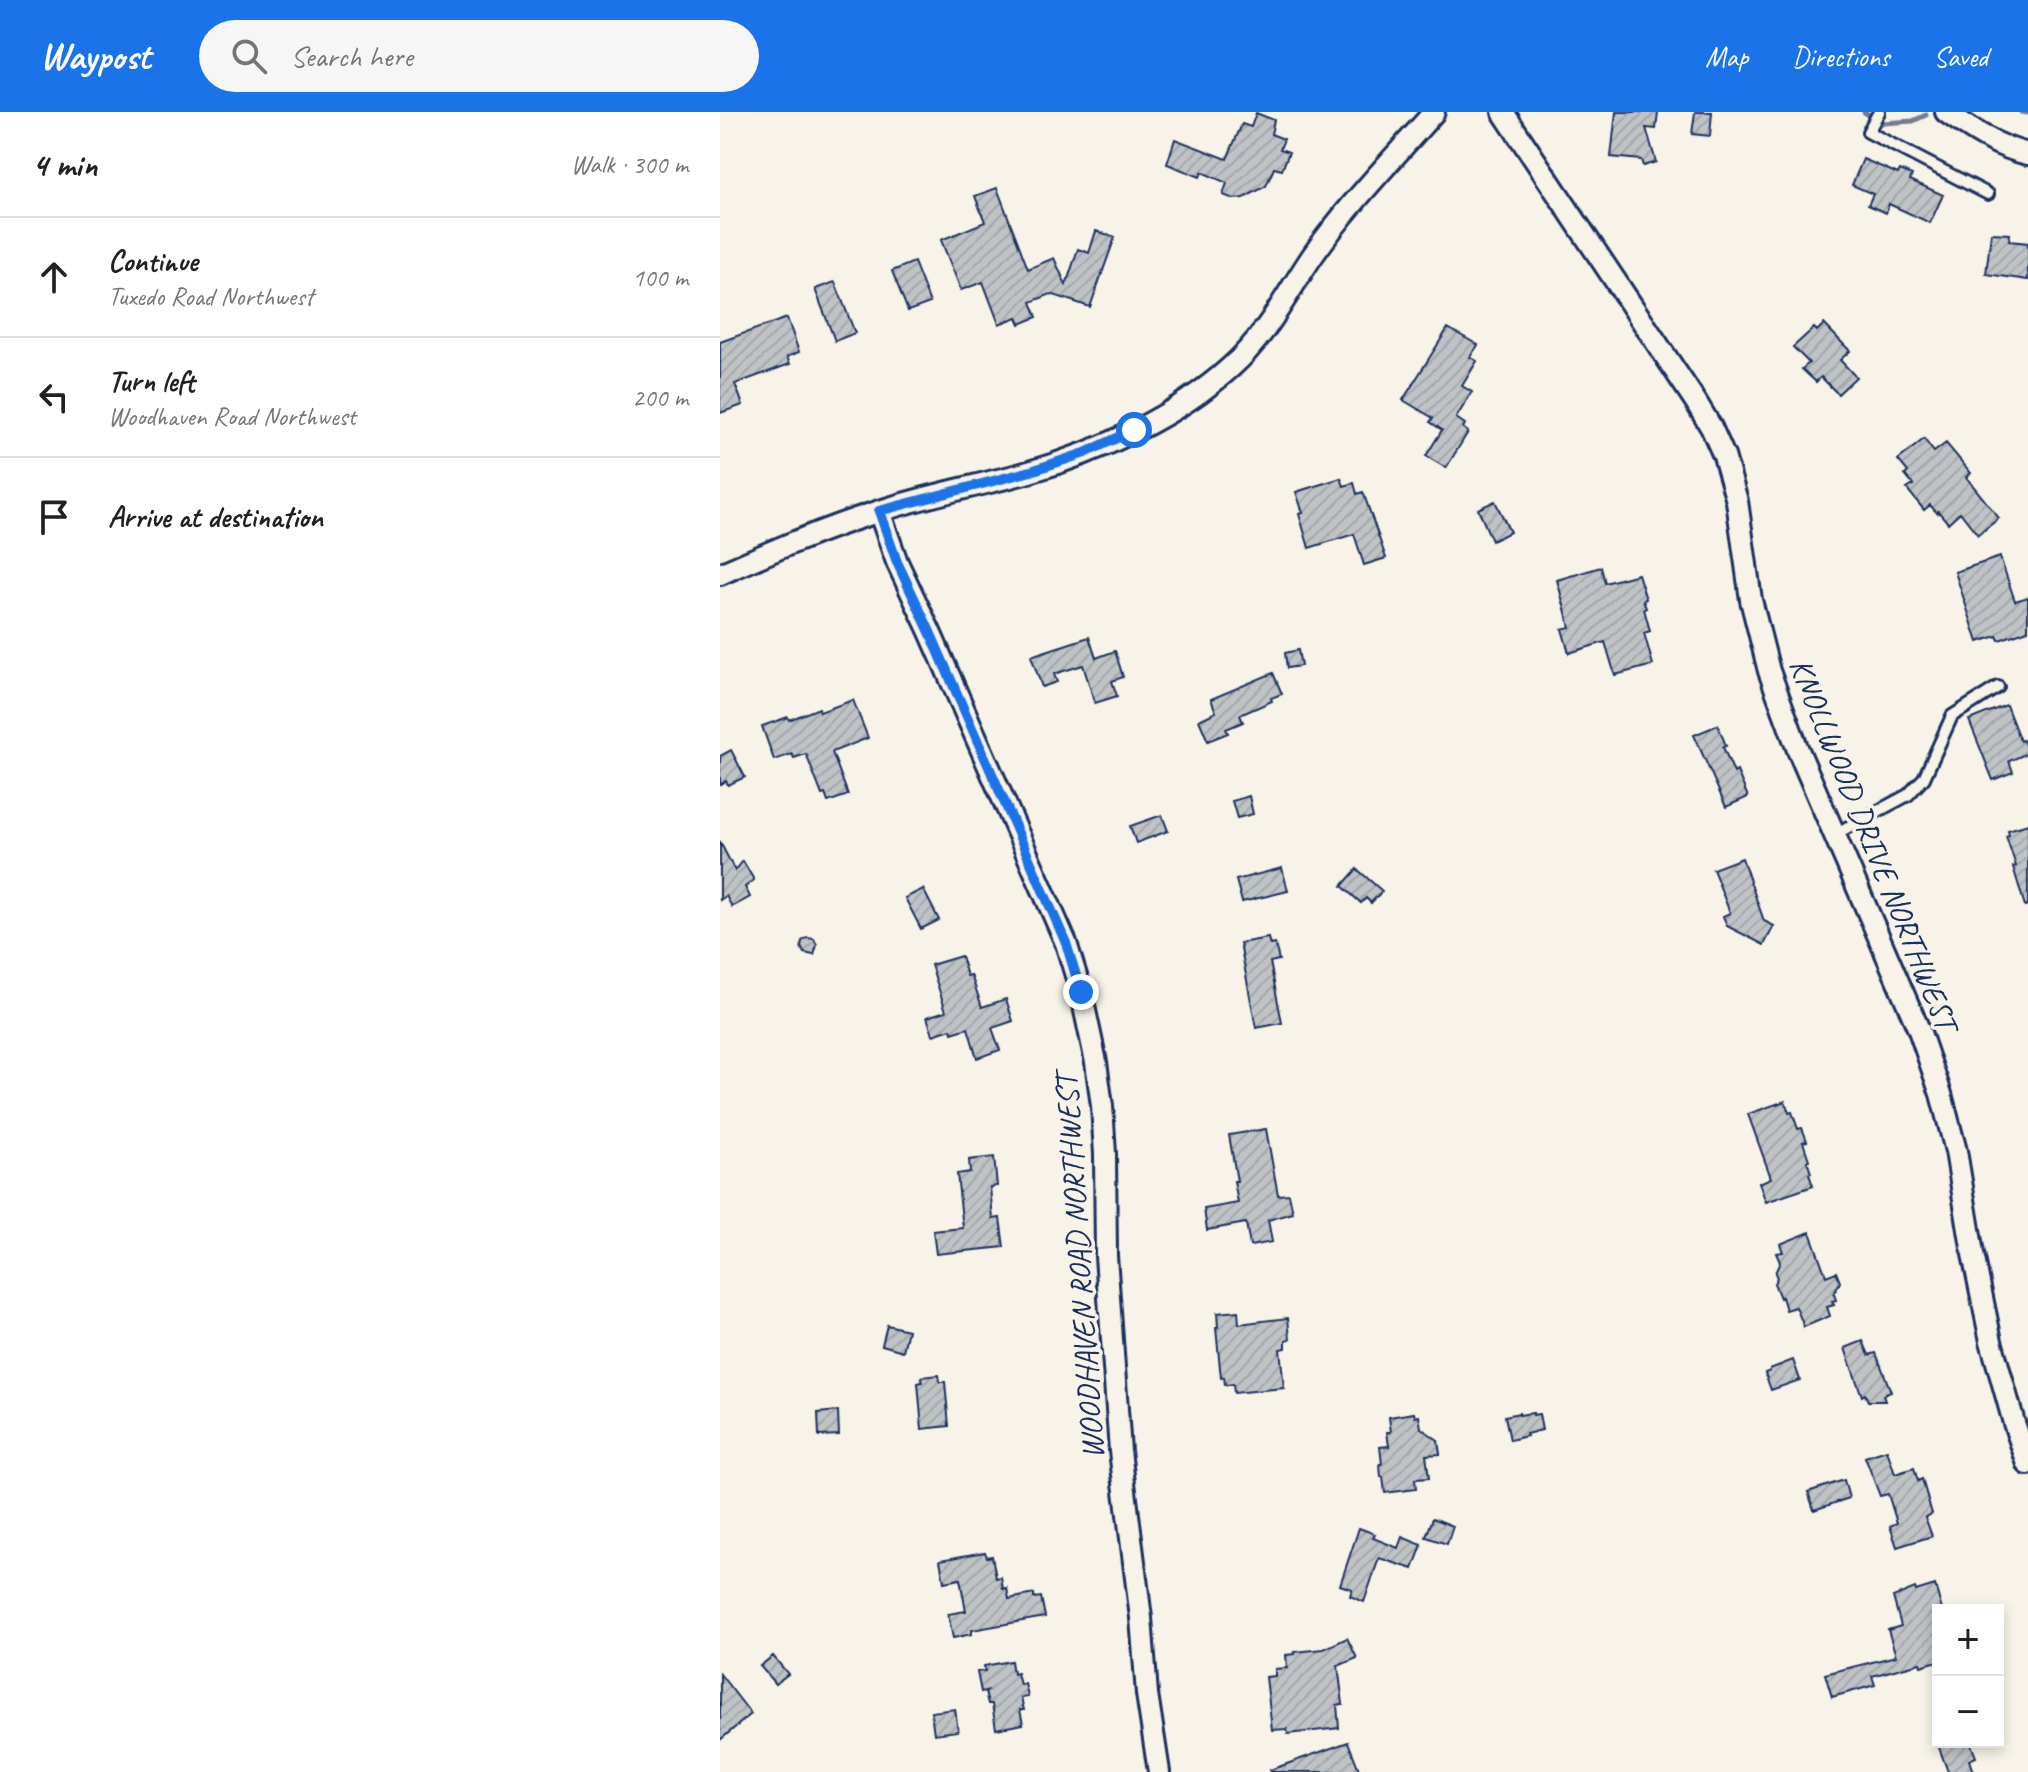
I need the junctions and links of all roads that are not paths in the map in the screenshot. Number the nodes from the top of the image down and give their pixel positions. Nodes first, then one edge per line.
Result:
1 (1434, 112) edge
2 (1503, 112) edge
3 (1879, 112) edge
4 (1946, 112) edge
5 (2028, 154) edge
6 (1988, 194) dead end
7 (879, 511) junction
8 (720, 574) edge
9 (1998, 687) dead end
10 (1835, 834) junction
11 (2028, 1464) edge
12 (1159, 1772) edge

1 - 7 street
2 - 10 street, KNOLLWOOD DRIVE NORTHWEST
3 - 6 lane
4 - 5 street
7 - 8 street
7 - 12 street, WOODHAVEN ROAD NORTHWEST
9 - 10 lane
10 - 11 street, KNOLLWOOD DRIVE NORTHWEST

